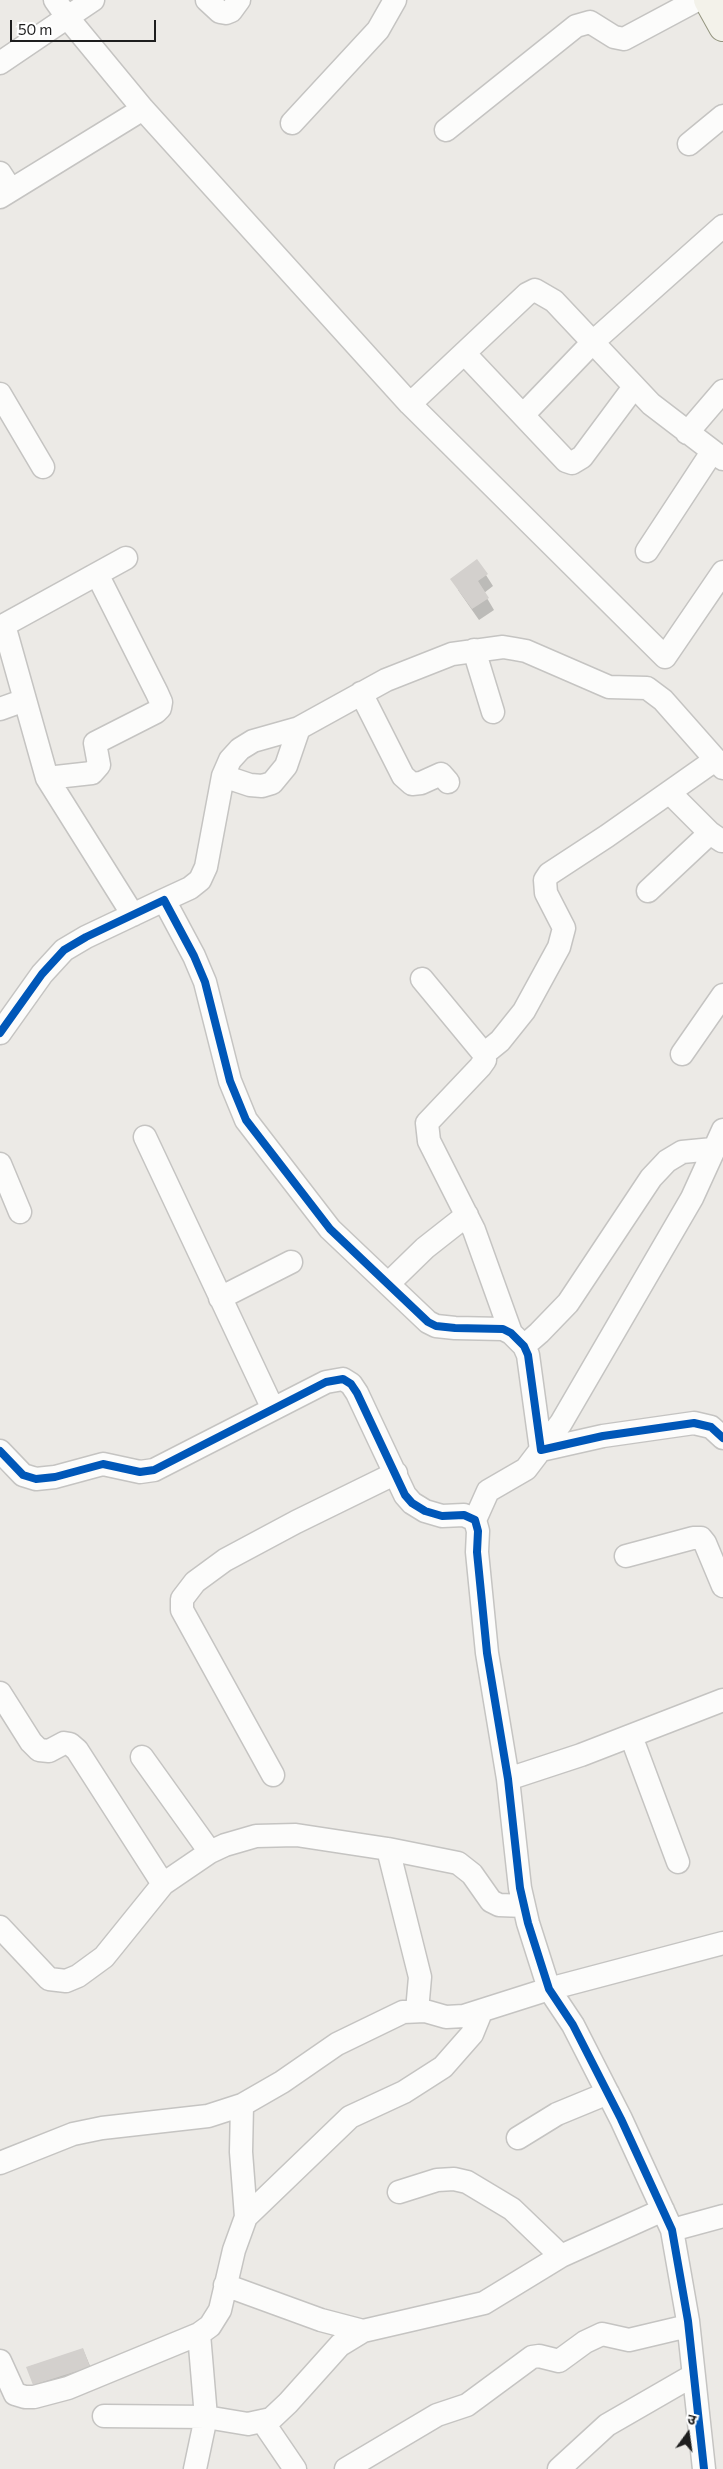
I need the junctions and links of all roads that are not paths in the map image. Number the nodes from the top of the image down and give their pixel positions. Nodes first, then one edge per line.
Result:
1 (92, 0) edge
2 (206, 0) edge
3 (239, 0) edge
4 (395, 0) edge
5 (697, 0) edge
6 (708, 0) edge
7 (61, 9) edge
8 (723, 28) edge
9 (0, 63) edge
10 (143, 109) junction
11 (723, 116) edge
12 (292, 124) dead end
13 (446, 130) dead end
14 (689, 144) dead end
15 (4, 187) edge
16 (723, 226) edge
17 (594, 340) junction
18 (464, 354) junction
19 (634, 387) junction
20 (723, 391) edge
21 (0, 394) edge
22 (410, 404) junction
23 (523, 415) junction
24 (687, 433) junction
25 (718, 456) edge
26 (43, 467) dead end
27 (647, 551) dead end
28 (126, 558) dead end
29 (723, 572) edge
30 (97, 574) junction
31 (2, 626) edge
32 (474, 650) junction
33 (665, 657) junction
34 (647, 688) junction
35 (361, 693) junction
36 (25, 700) junction
37 (0, 709) edge
38 (493, 712) dead end
39 (300, 728) junction
40 (719, 764) edge
41 (223, 776) junction
42 (47, 778) junction
43 (448, 782) dead end
44 (670, 793) junction
45 (717, 838) edge
46 (648, 891) dead end
47 (164, 900) junction
48 (133, 915) junction
49 (422, 979) dead end
50 (723, 995) edge
51 (0, 1033) edge
52 (484, 1054) junction
53 (682, 1054) dead end
54 (145, 1137) dead end
55 (718, 1139) edge
56 (0, 1164) edge
57 (20, 1212) dead end
58 (467, 1215) junction
59 (291, 1262) dead end
60 (388, 1284) junction
61 (220, 1298) junction
62 (518, 1340) junction
63 (273, 1409) junction
64 (723, 1438) edge
65 (541, 1450) junction
66 (0, 1451) edge
67 (396, 1473) junction
68 (475, 1520) junction
69 (626, 1556) dead end
70 (723, 1586) edge
71 (0, 1693) edge
72 (723, 1700) edge
73 (631, 1736) junction
74 (142, 1756) dead end
75 (274, 1775) dead end
76 (508, 1779) junction
77 (388, 1849) junction
78 (210, 1852) junction
79 (678, 1862) dead end
80 (163, 1884) junction
81 (524, 1906) junction
82 (0, 1927) edge
83 (723, 1943) edge
84 (549, 1989) junction
85 (418, 2011) junction
86 (481, 2012) junction
87 (608, 2093) junction
88 (242, 2105) junction
89 (518, 2138) dead end
90 (0, 2163) edge
91 (399, 2192) dead end
92 (723, 2216) edge
93 (246, 2217) junction
94 (668, 2220) junction
95 (561, 2256) junction
96 (226, 2285) junction
97 (688, 2326) junction
98 (363, 2330) junction
99 (199, 2334) junction
100 (0, 2361) edge
101 (692, 2376) junction
102 (104, 2416) dead end
103 (206, 2417) junction
104 (263, 2422) junction
105 (195, 2469) edge
106 (295, 2469) edge
107 (346, 2469) edge
108 (559, 2469) edge
109 (704, 2469) edge

1 - 7 street
2 - 3 street
4 - 12 street
5 - 13 street
6 - 8 street
7 - 9 street
7 - 10 street
10 - 15 street
10 - 22 street
11 - 14 street
16 - 17 street
17 - 18 street
17 - 19 street
17 - 23 street
18 - 22 street
18 - 23 street
19 - 23 street
19 - 24 street
20 - 24 street
21 - 26 street
22 - 33 street
24 - 25 street
25 - 27 street
28 - 30 street
29 - 33 street
30 - 31 street
30 - 42 street
31 - 36 street
32 - 34 street
32 - 35 street
32 - 38 street
33 - 34 street
34 - 40 street
35 - 39 street
35 - 43 street
36 - 37 street
36 - 42 street
39 - 41 street
39 - 41 street
40 - 44 street
41 - 47 street
42 - 48 street
44 - 45 street
44 - 52 street
45 - 46 street
47 - 48 street
47 - 60 street
48 - 51 street
49 - 52 street
50 - 53 street
52 - 58 street
54 - 61 street
55 - 62 street
55 - 65 street
56 - 57 street
58 - 60 street
58 - 62 street
59 - 61 street
60 - 62 street
61 - 63 street
62 - 65 street
63 - 66 street
63 - 67 street
64 - 65 street
65 - 68 street
67 - 68 street
67 - 75 street
68 - 76 street
69 - 70 street
71 - 80 street
72 - 73 street
73 - 76 street
73 - 79 street
74 - 78 street
76 - 81 street
77 - 78 street
77 - 81 street
77 - 85 street
78 - 80 street
80 - 82 street
81 - 84 street
83 - 84 street
84 - 86 street
84 - 87 street
85 - 86 street
85 - 88 street
86 - 93 street
87 - 89 street
87 - 94 street
88 - 90 street
88 - 93 street
91 - 95 street
92 - 94 street
93 - 96 street
94 - 95 street
94 - 97 street
95 - 98 street
96 - 98 street
96 - 99 street
97 - 101 street
97 - 107 street
98 - 104 street
99 - 100 street
99 - 103 street
101 - 108 street
101 - 109 street
102 - 103 street
103 - 104 street
103 - 105 street
104 - 106 street

